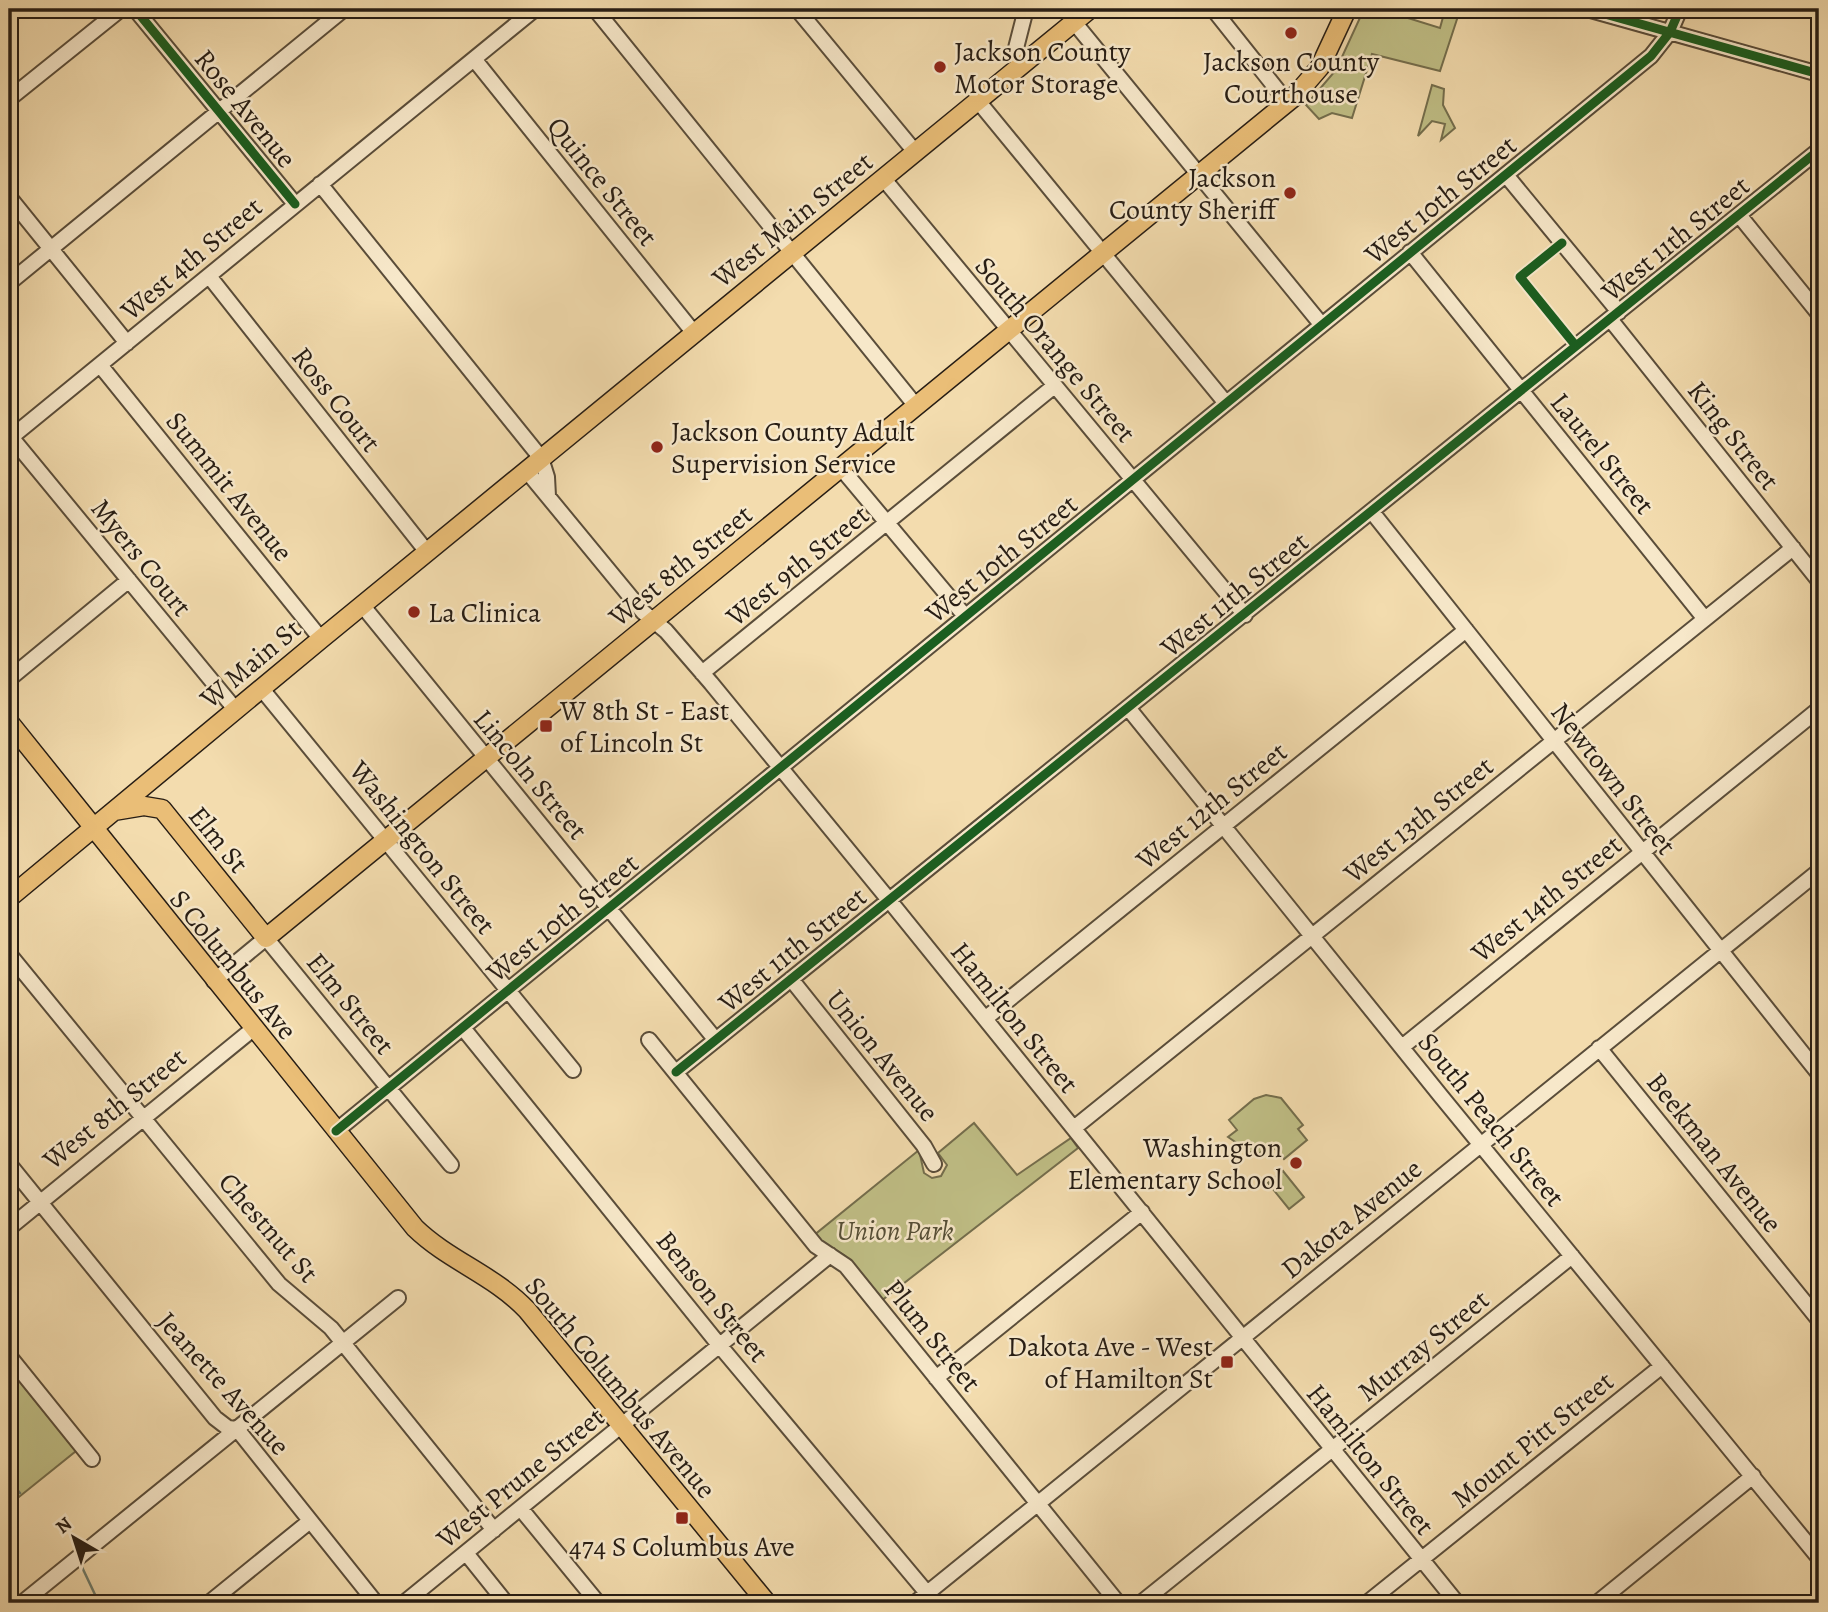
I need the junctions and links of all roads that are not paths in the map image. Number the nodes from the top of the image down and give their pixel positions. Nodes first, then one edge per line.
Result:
1 (121, 9) edge
2 (135, 9) edge
3 (344, 9) edge
4 (535, 9) edge
5 (595, 9) edge
6 (797, 9) edge
7 (1026, 9) edge
8 (1090, 9) edge
9 (1213, 9) edge
10 (1348, 9) edge
11 (1587, 9) edge
12 (1680, 9) edge
13 (519, 14) edge
14 (1074, 22) junction
15 (1670, 32) junction
16 (474, 59) junction
17 (1019, 67) junction
18 (1819, 74) edge
19 (9, 99) edge
20 (978, 101) junction
21 (1287, 102) junction
22 (219, 111) junction
23 (1819, 150) edge
24 (916, 153) junction
25 (1198, 175) junction
26 (1506, 175) junction
27 (883, 178) junction
28 (320, 184) junction
29 (9, 197) edge
30 (295, 204) junction
31 (1739, 215) junction
32 (51, 248) junction
33 (1410, 252) junction
34 (793, 253) junction
35 (1103, 254) junction
36 (209, 276) junction
37 (9, 283) edge
38 (1819, 314) edge
39 (1614, 315) junction
40 (1321, 324) junction
41 (1008, 331) junction
42 (694, 333) junction
43 (127, 343) junction
44 (100, 365) junction
45 (1054, 387) junction
46 (1521, 391) junction
47 (1225, 402) junction
48 (916, 406) junction
49 (10, 438) edge
50 (541, 458) junction
51 (841, 468) junction
52 (526, 470) junction
53 (1132, 480) junction
54 (548, 496) junction
55 (1372, 512) junction
56 (886, 524) junction
57 (1793, 548) junction
58 (427, 552) junction
59 (1817, 572) edge
60 (129, 580) junction
61 (362, 605) junction
62 (1245, 615) junction
63 (965, 616) junction
64 (1705, 619) junction
65 (654, 621) junction
66 (1466, 630) junction
67 (321, 639) junction
68 (702, 673) junction
69 (9, 679) edge
70 (261, 688) junction
71 (235, 709) junction
72 (1129, 709) junction
73 (1819, 709) edge
74 (9, 722) edge
75 (1553, 741) junction
76 (485, 757) junction
77 (780, 768) junction
78 (156, 776) junction
79 (162, 809) junction
80 (114, 811) junction
81 (1223, 827) junction
82 (94, 828) junction
83 (386, 838) junction
84 (1641, 852) junction
85 (1819, 871) edge
86 (9, 898) edge
87 (889, 900) junction
88 (610, 906) junction
89 (1312, 936) junction
90 (266, 938) junction
91 (1720, 950) junction
92 (9, 954) edge
93 (791, 979) junction
94 (214, 981) junction
95 (507, 990) junction
96 (986, 1018) junction
97 (463, 1028) junction
98 (253, 1029) junction
99 (649, 1040) dead end
100 (715, 1040) junction
101 (1402, 1047) junction
102 (1599, 1048) junction
103 (573, 1070) dead end
104 (676, 1072) junction
105 (1819, 1074) edge
106 (389, 1088) junction
107 (144, 1118) junction
108 (1074, 1128) junction
109 (336, 1131) junction
110 (1481, 1145) junction
111 (9, 1164) edge
112 (934, 1164) dead end
113 (451, 1165) dead end
114 (40, 1203) junction
115 (1142, 1212) junction
116 (9, 1228) edge
117 (830, 1255) junction
118 (1572, 1256) junction
119 (398, 1298) dead end
120 (1819, 1320) edge
121 (1243, 1337) junction
122 (343, 1342) junction
123 (720, 1346) junction
124 (9, 1356) edge
125 (1662, 1366) junction
126 (936, 1377) junction
127 (622, 1426) junction
128 (237, 1429) junction
129 (1332, 1450) junction
130 (92, 1459) dead end
131 (1753, 1476) junction
132 (1038, 1504) junction
133 (521, 1509) junction
134 (310, 1521) junction
135 (494, 1530) junction
136 (466, 1553) junction
137 (1819, 1558) edge
138 (1421, 1559) junction
139 (927, 1593) junction
140 (22, 1603) edge
141 (209, 1603) edge
142 (376, 1603) edge
143 (404, 1603) edge
144 (506, 1603) edge
145 (598, 1603) edge
146 (767, 1603) edge
147 (915, 1603) edge
148 (1118, 1603) edge
149 (1141, 1603) edge
150 (1367, 1603) edge
151 (1457, 1603) edge
152 (1597, 1603) edge

1 - 19 street
2 - 22 street, Rose Avenue
3 - 22 street
4 - 13 street, West 4th Street
5 - 34 street
6 - 24 street
7 - 17 street
8 - 14 main road, West Main Street
9 - 21 street
10 - 21 main road, West 8th Street
11 - 15 street
12 - 15 street, West 10th Street
13 - 16 street, West 4th Street
14 - 17 main road, West Main Street
14 - 25 street
15 - 18 street
15 - 26 street, West 10th Street
16 - 28 street, West 4th Street
16 - 42 street, Quince Street
17 - 20 main road, West Main Street
20 - 24 main road, West Main Street
20 - 35 street
21 - 25 main road, West 8th Street
22 - 30 street, Rose Avenue
22 - 32 street
23 - 31 street, West 11th Street
24 - 27 main road, West Main Street
25 - 35 main road, West 8th Street
25 - 40 street
26 - 33 street, West 10th Street
26 - 39 street, King Street
27 - 34 main road, West Main Street
27 - 41 street, South Orange Street
28 - 30 street, West 4th Street
28 - 50 street, Rose Avenue
29 - 32 street
30 - 36 street, West 4th Street
31 - 38 street
31 - 39 street, West 11th Street
32 - 37 street
32 - 43 street
33 - 40 street, West 10th Street
33 - 46 street, Laurel Street
34 - 42 main road, West Main Street
34 - 48 street
35 - 41 main road, West 8th Street
35 - 47 street
36 - 43 street, West 4th Street
36 - 58 street, Ross Court
39 - 46 street, West 11th Street
39 - 57 street, King Street
40 - 47 street, West 10th Street
41 - 45 street, South Orange Street
41 - 48 main road, West 8th Street
42 - 50 main road, West Main Street
43 - 44 street, West 4th Street
44 - 49 street, West 4th Street
44 - 67 street, Summit Avenue
45 - 53 street, South Orange Street
45 - 56 street, West 9th Street
46 - 55 street, West 11th Street
46 - 64 street, Laurel Street
47 - 53 street, West 10th Street
48 - 51 main road, West 8th Street
49 - 60 street, Myers Court
50 - 52 main road, West Main Street
50 - 54 street
51 - 56 street
51 - 65 main road, West 8th Street
52 - 54 street, Hamilton Street
52 - 58 main road, W Main St
53 - 62 street, South Orange Street
53 - 63 street, West 10th Street
54 - 65 street, Hamilton Street
55 - 62 street, West 11th Street
55 - 66 street, Newtown Street
56 - 63 street
56 - 68 street, West 9th Street
57 - 59 street, King Street
57 - 64 street, West 13th Street
58 - 61 main road, W Main St
60 - 69 street
60 - 71 street, Myers Court
61 - 67 main road, W Main St
61 - 76 street, Lincoln Street
62 - 72 street, West 11th Street
63 - 77 street, West 10th Street
64 - 75 street, West 13th Street
65 - 68 street, Hamilton Street
65 - 76 main road, West 8th Street
66 - 75 street, Newtown Street
66 - 81 street, West 12th Street
67 - 70 main road, W Main St
68 - 77 street, Hamilton Street
70 - 71 main road, W Main St
70 - 83 street, Washington Street
71 - 78 main road, W Main St
72 - 81 street, South Peach Street
72 - 87 street, West 11th Street
73 - 84 street, West 14th Street
74 - 82 main road, S Columbus Ave
75 - 84 street, Newtown Street
75 - 89 street, West 13th Street
76 - 83 main road, West 8th Street
76 - 88 street, Lincoln Street
77 - 87 street, Hamilton Street
77 - 88 street, West 10th Street
78 - 79 main road
78 - 80 main road, W Main St
79 - 80 main road, Elm St
79 - 90 main road, Elm St
80 - 82 main road, W Main St
81 - 89 street, South Peach Street
81 - 96 street, West 12th Street
82 - 86 main road, W Main St
82 - 94 main road, S Columbus Ave
83 - 90 main road, West 8th Street
83 - 95 street, Washington Street
84 - 91 street, Newtown Street
84 - 101 street, West 14th Street
85 - 91 street, Dakota Avenue
87 - 93 street, West 11th Street
87 - 96 street, Hamilton Street
88 - 95 street, West 10th Street
88 - 100 street, Lincoln Street
89 - 101 street, South Peach Street
89 - 108 street, West 13th Street
90 - 94 street, West 8th Street
90 - 106 street, Elm Street
91 - 102 street, Dakota Avenue
91 - 105 street, Newtown Street
92 - 107 street, Chestnut St
93 - 100 street, West 11th Street
93 - 112 street, Union Avenue
94 - 98 main road, S Columbus Ave
95 - 97 street, West 10th Street
95 - 103 street, Washington Street
96 - 108 street, Hamilton Street
97 - 106 street, West 10th Street
97 - 123 street, Benson Street
98 - 107 street, West 8th Street
98 - 109 main road, S Columbus Ave
99 - 104 street, Plum Street
100 - 104 street, West 11th Street
101 - 110 street, South Peach Street
102 - 110 street, Dakota Avenue
102 - 120 street, Beekman Avenue
104 - 117 street, Plum Street
106 - 109 street, West 10th Street
106 - 113 street, Elm Street
107 - 114 street, West 8th Street
107 - 122 street, Chestnut St
108 - 115 street, Hamilton Street
109 - 127 main road, South Columbus Avenue
110 - 118 street, South Peach Street
110 - 121 street, Dakota Avenue
111 - 114 street, Jeanette Avenue
114 - 116 street, West 8th Street
114 - 128 street, Jeanette Avenue
115 - 121 street, Hamilton Street
115 - 126 street
117 - 123 street, West Prune Street
117 - 126 street, Plum Street
118 - 125 street, South Peach Street
118 - 129 street, Murray Street
119 - 122 street
121 - 129 street, Hamilton Street
121 - 132 street, Dakota Avenue
122 - 128 street
122 - 135 street, Chestnut St
123 - 127 street, West Prune Street
123 - 139 street, Benson Street
124 - 130 street
125 - 131 street, South Peach Street
125 - 138 street, Mount Pitt Street
126 - 132 street, Plum Street
127 - 133 street, West Prune Street
127 - 146 main road, South Columbus Avenue
128 - 134 street, Jeanette Avenue
128 - 140 street
129 - 138 street, Hamilton Street
129 - 149 street, Murray Street
131 - 137 street, South Peach Street
131 - 152 street
132 - 139 street, Dakota Avenue
132 - 148 street, Plum Street
133 - 135 street, West Prune Street
133 - 145 street
134 - 141 street
134 - 142 street, Jeanette Avenue
135 - 136 street, West Prune Street
136 - 143 street, West Prune Street
136 - 144 street
138 - 150 street, Mount Pitt Street
138 - 151 street, Hamilton Street
139 - 147 street, Dakota Avenue

